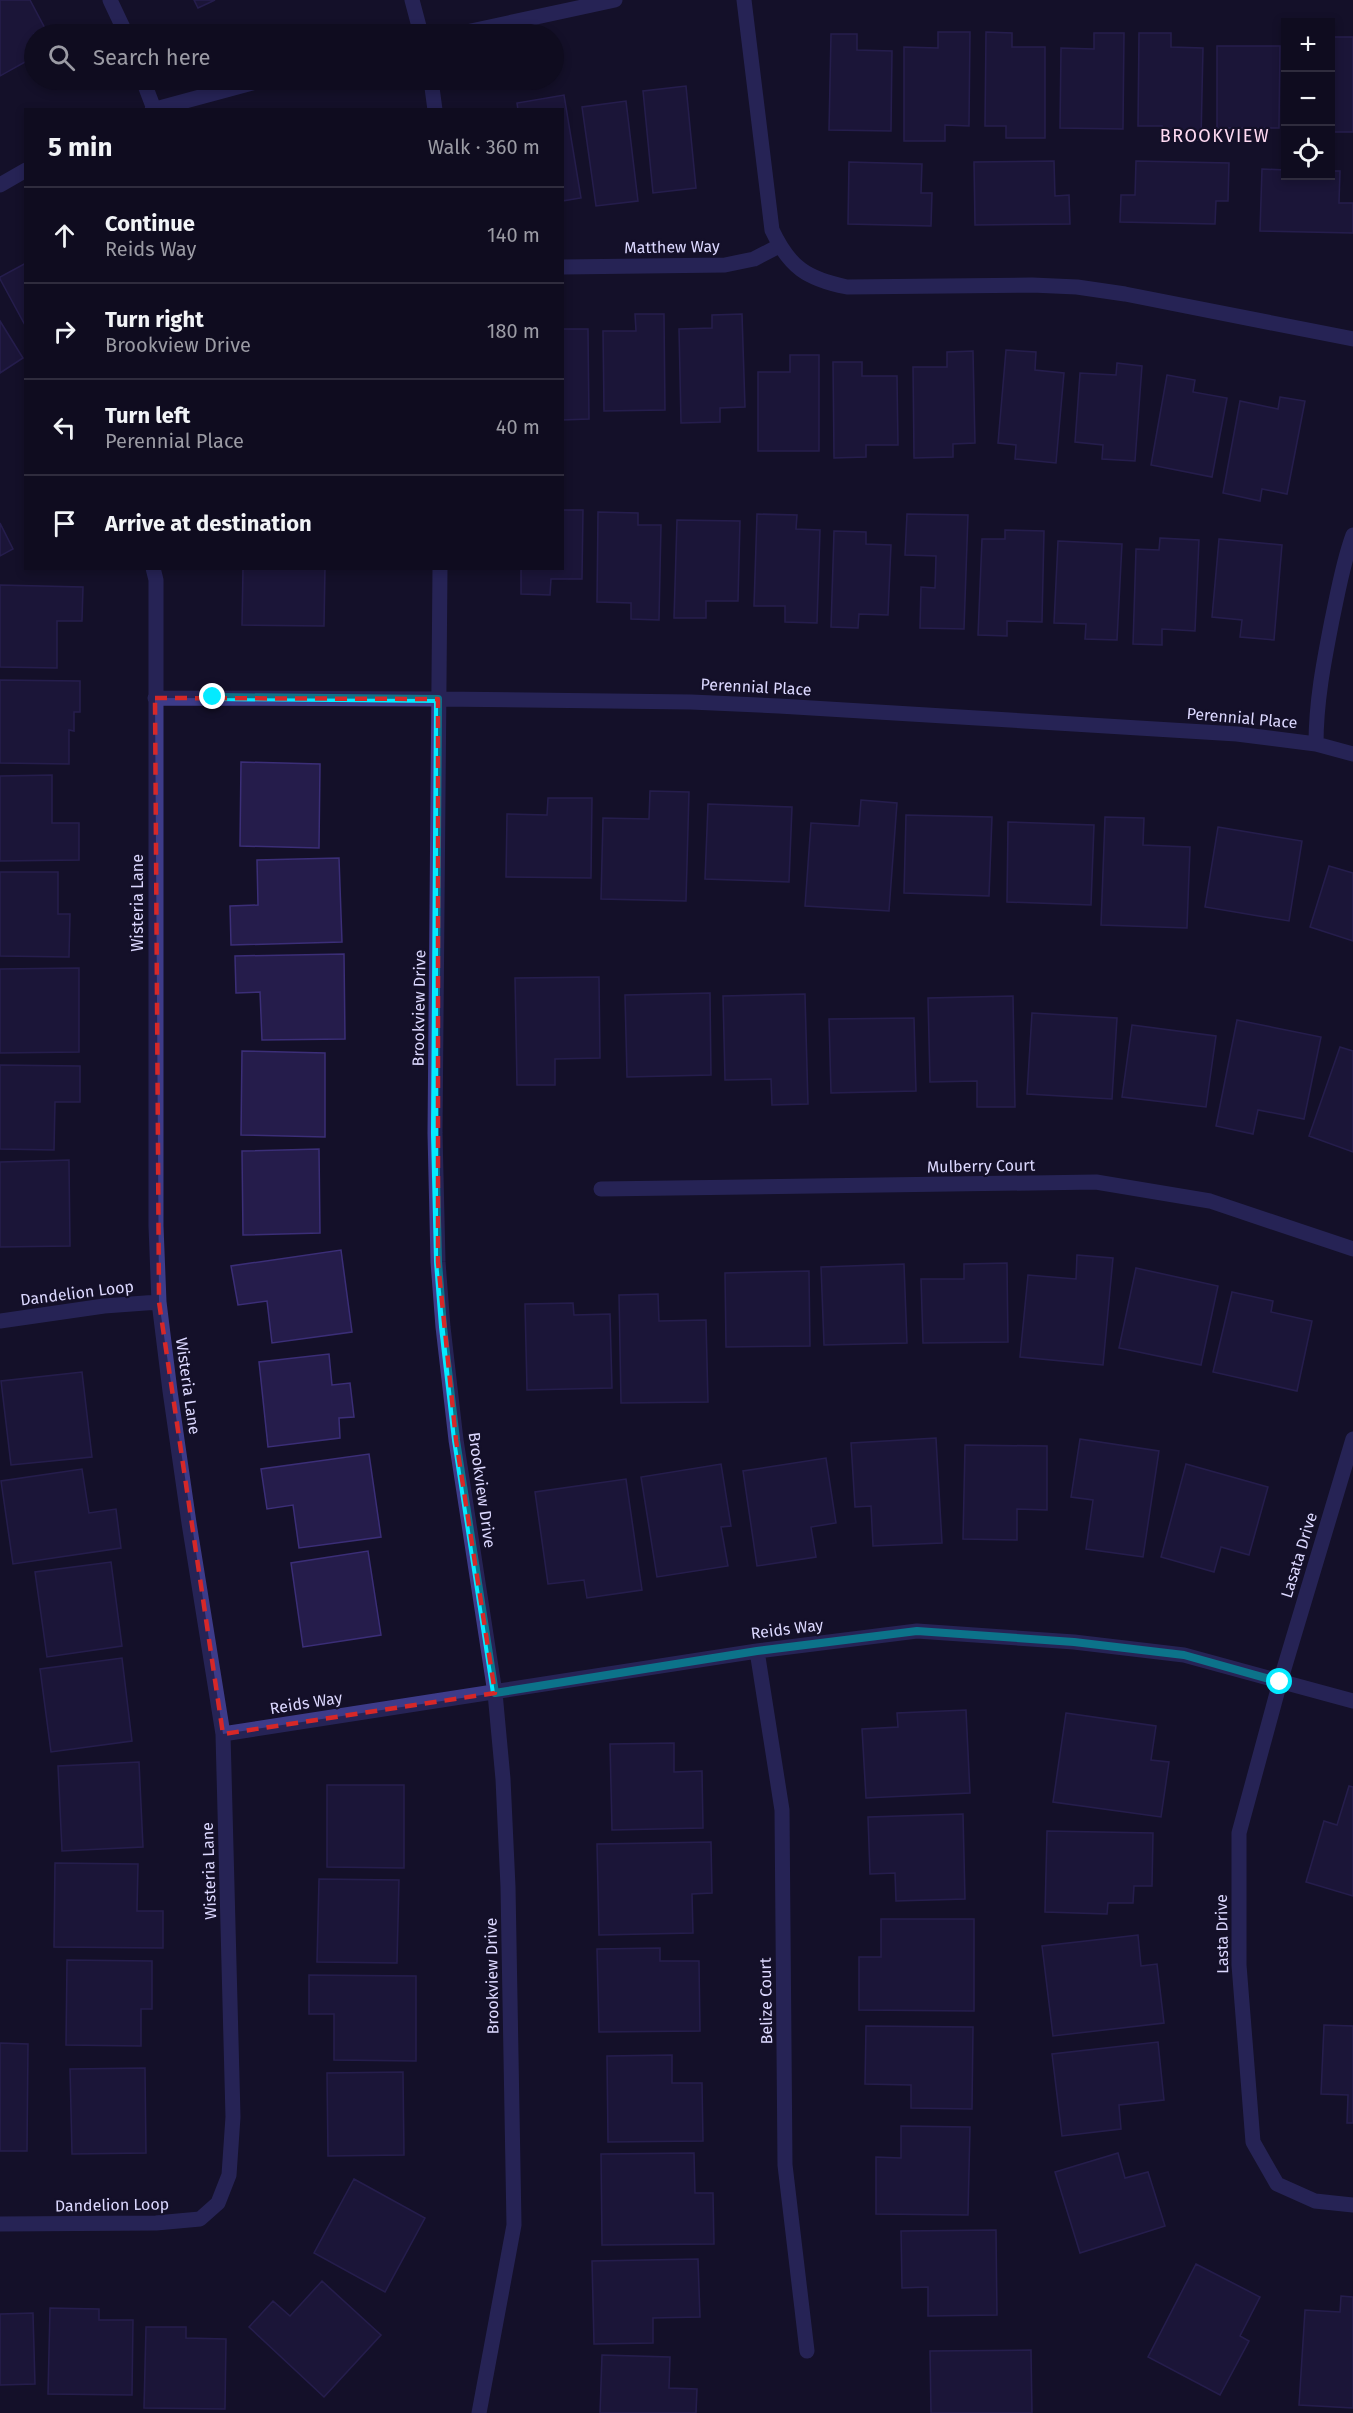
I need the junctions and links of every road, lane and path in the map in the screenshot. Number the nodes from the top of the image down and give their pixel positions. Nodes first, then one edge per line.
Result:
1 (110, 0) edge
2 (412, 0) edge
3 (615, 0) edge
4 (744, 0) edge
5 (121, 24) edge
6 (418, 24) edge
7 (503, 24) edge
8 (146, 90) edge
9 (225, 90) edge
10 (432, 90) edge
11 (153, 108) edge
12 (157, 108) edge
13 (435, 108) edge
14 (24, 171) edge
15 (0, 185) edge
16 (779, 246) junction
17 (564, 267) edge
18 (1353, 339) edge
19 (1353, 535) edge
20 (154, 570) edge
21 (440, 570) edge
22 (155, 698) junction
23 (438, 699) junction
24 (1316, 744) junction
25 (1353, 754) edge
26 (601, 1189) dead end
27 (1353, 1249) edge
28 (159, 1302) junction
29 (0, 1321) edge
30 (1353, 1439) edge
31 (757, 1651) junction
32 (1280, 1682) junction
33 (495, 1693) junction
34 (1353, 1701) edge
35 (223, 1734) junction
36 (218, 2203) joint
37 (1353, 2205) edge
38 (0, 2224) edge
39 (807, 2351) dead end
40 (479, 2413) edge

1 - 5 street
2 - 6 street
3 - 7 street
4 - 16 street
8 - 11 street
9 - 12 street
10 - 13 street
14 - 15 street
16 - 17 street, Matthew Way
16 - 18 street
19 - 24 street
20 - 22 street, Wisteria Lane
21 - 23 street, Brookview Drive
22 - 23 street, Perennial Place
22 - 28 street, Wisteria Lane
23 - 24 street, Perennial Place
23 - 33 street, Brookview Drive
24 - 25 street, Perennial Place
26 - 27 street, Mulberry Court
28 - 29 street, Dandelion Loop
28 - 35 street, Wisteria Lane
30 - 32 street, Lasata Drive
31 - 32 street, Reids Way
31 - 33 street, Reids Way
31 - 39 street, Belize Court
32 - 34 street, Reids Way
32 - 37 street, Lasta Drive
33 - 35 street, Reids Way
33 - 40 street, Brookview Drive
35 - 36 street, Wisteria Lane
36 - 38 street, Dandelion Loop

